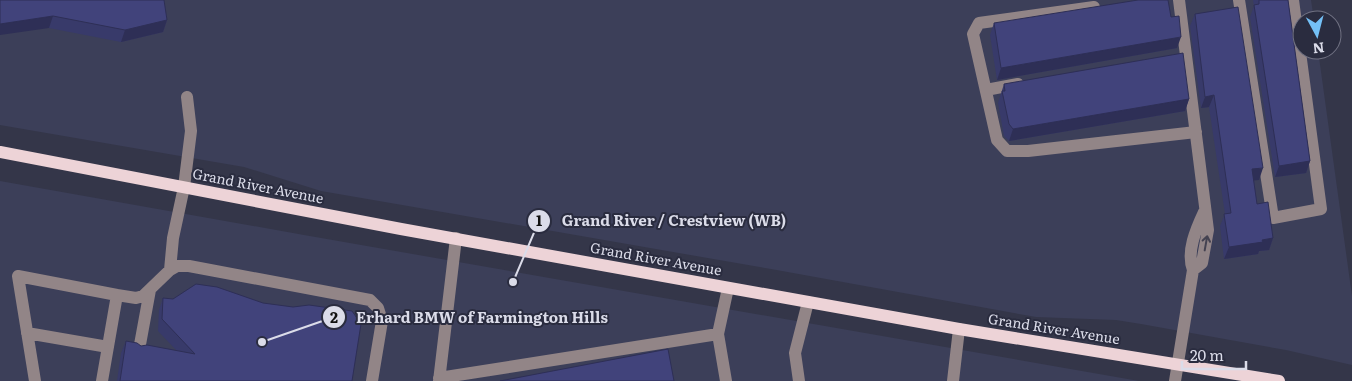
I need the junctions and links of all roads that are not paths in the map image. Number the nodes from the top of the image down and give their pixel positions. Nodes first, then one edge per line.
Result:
1 (1179, 0) edge
2 (1239, 0) edge
3 (1293, 0) edge
4 (1103, 6) edge
5 (1033, 82) edge
6 (986, 90) junction
7 (187, 97) dead end
8 (1196, 132) junction
9 (0, 152) edge
10 (184, 187) junction
11 (456, 238) junction
12 (170, 270) junction
13 (728, 288) junction
14 (150, 290) junction
15 (117, 295) junction
16 (808, 302) junction
17 (959, 329) junction
18 (27, 334) junction
19 (718, 334) junction
20 (108, 347) junction
21 (139, 350) edge
22 (1179, 364) junction
23 (439, 380) edge
24 (35, 381) edge
25 (102, 381) edge
26 (372, 381) edge
27 (726, 381) edge
28 (799, 381) edge
29 (953, 381) edge
30 (1175, 381) edge
31 (1279, 381) edge

1 - 8 street
2 - 3 street
4 - 6 street
5 - 6 street
6 - 8 street
7 - 10 street
8 - 22 street
9 - 10 main road, Grand River Avenue
10 - 11 main road, Grand River Avenue
10 - 12 street
11 - 13 main road, Grand River Avenue
11 - 23 street
12 - 14 street
12 - 26 street
13 - 16 main road, Grand River Avenue
13 - 19 street
14 - 15 street
14 - 21 street
15 - 18 street
15 - 20 street
16 - 17 main road, Grand River Avenue
16 - 28 street
17 - 22 main road, Grand River Avenue
17 - 29 street
18 - 20 street
18 - 24 street
19 - 23 street
19 - 27 street
20 - 25 street
22 - 30 street
22 - 31 main road, Grand River Avenue

